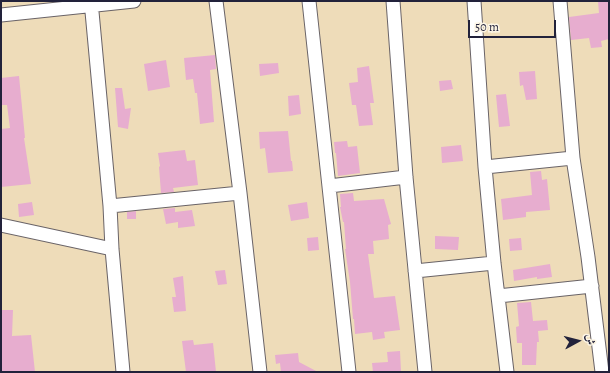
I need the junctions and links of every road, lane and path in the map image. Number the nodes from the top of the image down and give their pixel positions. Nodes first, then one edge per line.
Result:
1 (134, 1) edge
2 (216, 1) edge
3 (308, 1) edge
4 (393, 1) edge
5 (474, 1) edge
6 (560, 1) edge
7 (91, 4) edge
8 (1, 15) edge
9 (573, 158) junction
10 (485, 167) junction
11 (406, 177) junction
12 (329, 186) junction
13 (240, 193) junction
14 (110, 206) junction
15 (1, 225) edge
16 (112, 249) junction
17 (494, 263) junction
18 (415, 271) junction
19 (592, 286) junction
20 (498, 296) junction
21 (603, 322) edge
22 (123, 372) edge
23 (260, 372) edge
24 (349, 372) edge
25 (425, 372) edge
26 (507, 372) edge
27 (602, 372) edge

1 - 7 street
2 - 13 street
3 - 12 street
4 - 11 street
5 - 10 street
6 - 9 street
7 - 8 street
7 - 14 street
9 - 10 street
9 - 19 street
10 - 17 street
11 - 12 street
11 - 18 street
12 - 24 street
13 - 14 street
13 - 23 street
14 - 16 street
15 - 16 street
16 - 22 street
17 - 18 street
17 - 20 street
18 - 25 street
19 - 20 street
19 - 21 street
20 - 26 street
21 - 27 street

